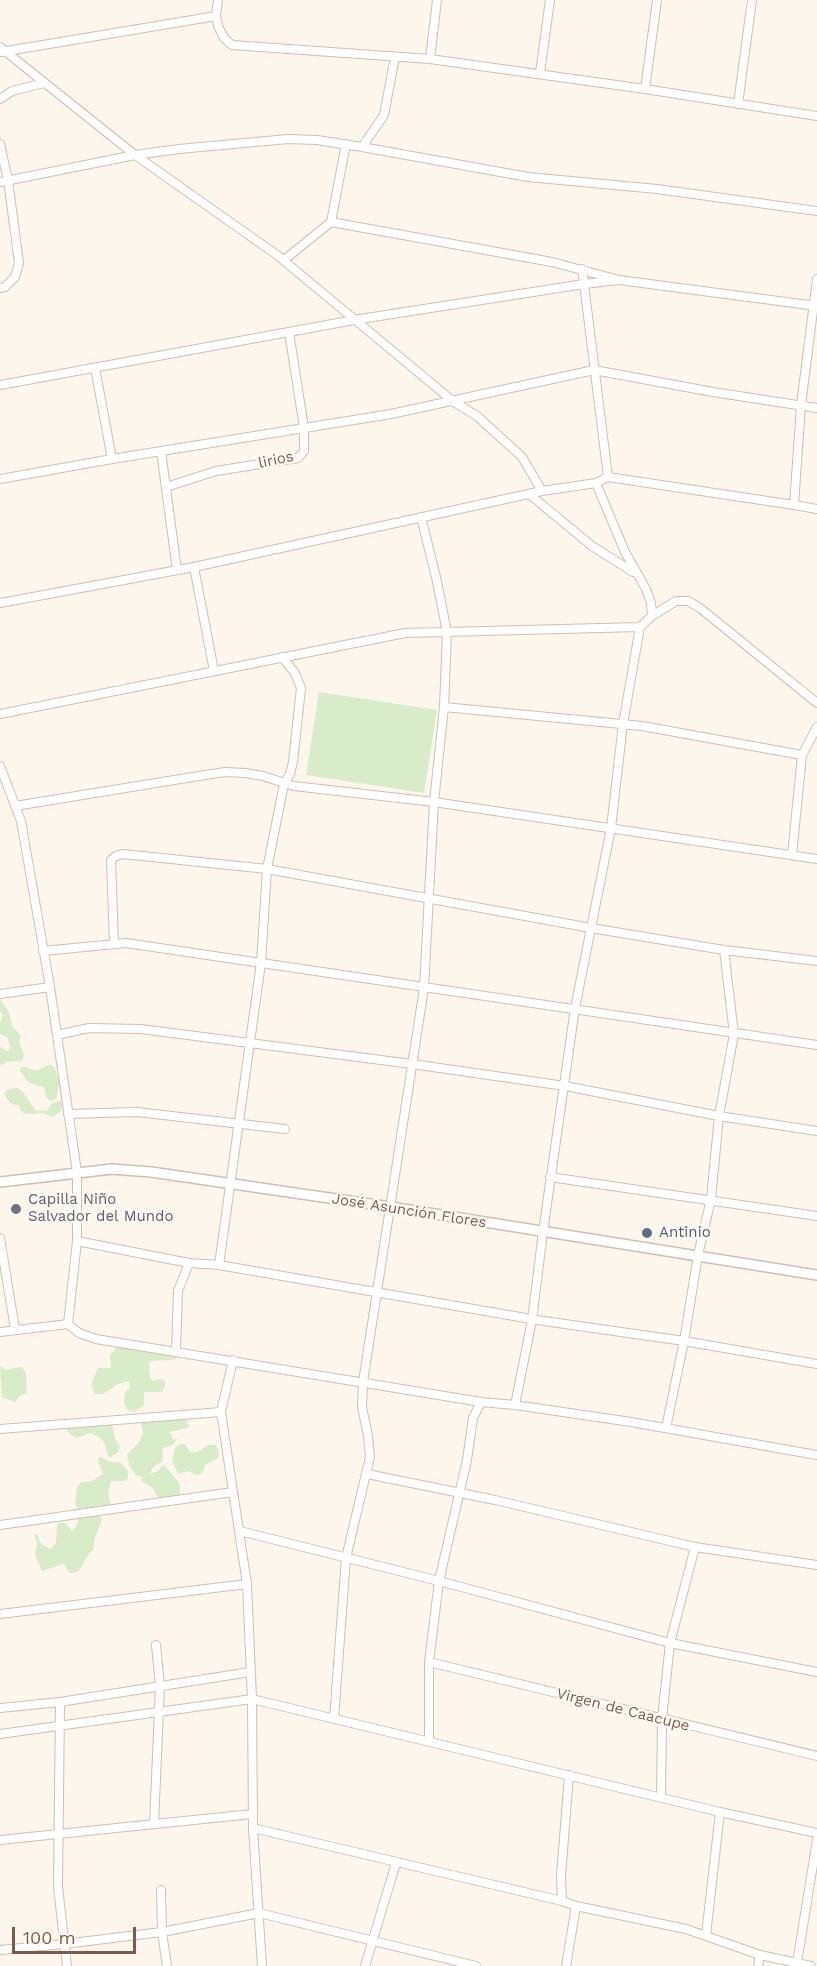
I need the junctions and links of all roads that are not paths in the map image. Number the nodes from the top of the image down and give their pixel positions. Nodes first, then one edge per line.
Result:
1 (218, 0) edge
2 (437, 0) edge
3 (550, 0) edge
4 (657, 0) edge
5 (752, 0) edge
6 (216, 16) junction
7 (2, 50) edge
8 (394, 57) junction
9 (430, 59) junction
10 (540, 73) junction
11 (44, 83) junction
12 (645, 89) junction
13 (0, 99) edge
14 (738, 104) junction
15 (817, 116) edge
16 (0, 144) edge
17 (346, 144) junction
18 (362, 147) junction
19 (135, 155) junction
20 (4, 181) edge
21 (817, 211) edge
22 (331, 222) junction
23 (284, 260) junction
24 (582, 269) junction
25 (817, 279) edge
26 (619, 280) junction
27 (584, 284) junction
28 (0, 288) edge
29 (815, 306) edge
30 (354, 320) junction
31 (289, 332) junction
32 (95, 368) junction
33 (594, 370) junction
34 (0, 385) edge
35 (454, 402) junction
36 (801, 405) junction
37 (817, 408) edge
38 (304, 428) junction
39 (160, 451) junction
40 (112, 459) junction
41 (608, 477) junction
42 (0, 480) edge
43 (597, 483) junction
44 (166, 487) junction
45 (542, 491) junction
46 (529, 494) junction
47 (794, 505) junction
48 (817, 509) edge
49 (421, 517) junction
50 (194, 567) junction
51 (177, 570) junction
52 (637, 575) junction
53 (0, 603) edge
54 (652, 616) junction
55 (640, 627) junction
56 (447, 632) junction
57 (282, 657) junction
58 (214, 671) junction
59 (817, 703) edge
60 (444, 707) junction
61 (0, 714) edge
62 (623, 724) junction
63 (817, 726) edge
64 (802, 755) junction
65 (0, 766) edge
66 (284, 784) junction
67 (434, 802) junction
68 (15, 806) junction
69 (611, 828) junction
70 (792, 855) junction
71 (817, 859) edge
72 (267, 869) junction
73 (429, 900) junction
74 (591, 928) junction
75 (114, 944) junction
76 (724, 950) junction
77 (43, 951) junction
78 (817, 961) edge
79 (261, 963) junction
80 (50, 987) junction
81 (424, 988) junction
82 (0, 994) edge
83 (575, 1008) junction
84 (734, 1034) junction
85 (57, 1035) junction
86 (250, 1043) junction
87 (817, 1045) edge
88 (412, 1064) junction
89 (565, 1086) junction
90 (68, 1114) junction
91 (719, 1116) junction
92 (239, 1122) junction
93 (285, 1129) dead end
94 (817, 1131) edge
95 (77, 1172) junction
96 (550, 1177) junction
97 (0, 1182) edge
98 (231, 1185) junction
99 (711, 1199) junction
100 (391, 1207) junction
101 (817, 1216) edge
102 (543, 1232) junction
103 (0, 1239) edge
104 (77, 1241) junction
105 (698, 1256) junction
106 (189, 1263) junction
107 (219, 1265) junction
108 (817, 1275) edge
109 (377, 1293) junction
110 (532, 1320) junction
111 (68, 1324) junction
112 (15, 1329) junction
113 (0, 1332) edge
114 (684, 1341) junction
115 (176, 1351) junction
116 (232, 1360) junction
117 (817, 1364) edge
118 (363, 1382) junction
119 (481, 1402) junction
120 (515, 1405) junction
121 (221, 1412) junction
122 (666, 1428) junction
123 (0, 1429) edge
124 (817, 1455) edge
125 (367, 1474) junction
126 (233, 1491) junction
127 (460, 1493) junction
128 (0, 1525) edge
129 (240, 1531) junction
130 (695, 1547) junction
131 (346, 1558) junction
132 (817, 1565) edge
133 (439, 1581) junction
134 (247, 1584) junction
135 (0, 1614) edge
136 (670, 1642) junction
137 (156, 1644) dead end
138 (429, 1662) junction
139 (250, 1672) junction
140 (817, 1672) edge
141 (160, 1686) junction
142 (252, 1699) junction
143 (60, 1702) junction
144 (0, 1708) edge
145 (158, 1712) junction
146 (334, 1719) junction
147 (662, 1719) junction
148 (60, 1726) junction
149 (0, 1734) edge
150 (429, 1742) junction
151 (817, 1756) edge
152 (568, 1775) junction
153 (661, 1797) junction
154 (720, 1812) junction
155 (252, 1814) junction
156 (154, 1824) junction
157 (253, 1828) junction
158 (817, 1833) edge
159 (59, 1834) junction
160 (0, 1840) edge
161 (817, 1840) edge
162 (396, 1863) junction
163 (161, 1890) dead end
164 (562, 1901) junction
165 (576, 1906) junction
166 (259, 1913) junction
167 (162, 1932) junction
168 (706, 1935) junction
169 (372, 1941) junction
170 (64, 1944) junction
171 (0, 1950) edge
172 (760, 1955) junction
173 (797, 1963) junction
174 (465, 1965) edge
175 (67, 1966) edge
176 (167, 1966) edge
177 (262, 1966) edge
178 (365, 1966) edge
179 (476, 1966) edge
180 (566, 1966) edge
181 (758, 1966) edge
182 (811, 1966) edge

1 - 6 street
2 - 9 street
3 - 10 street
4 - 12 street
5 - 14 street
6 - 7 street
6 - 8 street
7 - 11 street
8 - 9 street
8 - 18 street
9 - 10 street
10 - 12 street
11 - 13 street
11 - 19 street
12 - 14 street
14 - 15 street
16 - 20 street
17 - 18 street
17 - 19 street
17 - 22 street
18 - 21 street
19 - 20 street
19 - 23 street
20 - 28 street
22 - 23 street
22 - 24 street
23 - 30 street
24 - 26 street
24 - 27 street
25 - 29 street
26 - 27 street
26 - 29 street
27 - 30 street
27 - 33 street
29 - 36 street
30 - 31 street
30 - 35 street
31 - 32 street
31 - 38 street, lirios
32 - 34 street
32 - 40 street
33 - 35 street
33 - 36 street
33 - 41 street
35 - 38 street
35 - 45 street
36 - 37 street
36 - 47 street
38 - 39 street
38 - 44 street, lirios
39 - 40 street
39 - 44 street
40 - 42 street
41 - 43 street
41 - 47 street
43 - 45 street
43 - 52 street
44 - 51 street
45 - 46 street
46 - 49 street
46 - 52 street
47 - 48 street
49 - 50 street
49 - 56 street
50 - 51 street
50 - 58 street
51 - 53 street
52 - 54 street
54 - 55 street
54 - 59 street
55 - 56 street
55 - 62 street
56 - 57 street
56 - 60 street
57 - 58 street
57 - 66 street
58 - 61 street
60 - 62 street
60 - 67 street
62 - 64 street
62 - 69 street
63 - 64 street
64 - 70 street
65 - 68 street
66 - 67 street
66 - 68 street
66 - 72 street
67 - 69 street
67 - 73 street
68 - 77 street
69 - 70 street
69 - 74 street
70 - 71 street
72 - 73 street
72 - 75 street
72 - 79 street
73 - 74 street
73 - 81 street
74 - 76 street
74 - 83 street
75 - 77 street
75 - 79 street
76 - 78 street
76 - 84 street
77 - 80 street
79 - 81 street
79 - 86 street
80 - 82 street
80 - 85 street
81 - 83 street
81 - 88 street
83 - 84 street
83 - 89 street
84 - 87 street
84 - 91 street
85 - 86 street
85 - 90 street
86 - 88 street
86 - 92 street
88 - 89 street
88 - 100 street
89 - 91 street
89 - 96 street
90 - 92 street
90 - 95 street
91 - 94 street
91 - 99 street
92 - 93 street
92 - 98 street
95 - 97 street, José Asunción Flores
95 - 98 street, José Asunción Flores
95 - 104 street
96 - 99 street
96 - 102 street
98 - 100 street, José Asunción Flores
98 - 107 street
99 - 101 street
99 - 105 street
100 - 102 street, José Asunción Flores
100 - 109 street
102 - 105 street, José Asunción Flores
102 - 110 street
103 - 112 street
104 - 106 street
104 - 111 street
105 - 108 street, José Asunción Flores
105 - 114 street
106 - 107 street
106 - 115 street
107 - 109 street
109 - 110 street
109 - 118 street
110 - 114 street
110 - 120 street
111 - 112 street
111 - 115 street
112 - 113 street
114 - 117 street
114 - 122 street
115 - 116 street
116 - 118 street
116 - 121 street
118 - 119 street
118 - 125 street
119 - 120 street
119 - 127 street
120 - 122 street
121 - 123 street
121 - 126 street
122 - 124 street
125 - 127 street
125 - 131 street
126 - 128 street
126 - 129 street
127 - 130 street
127 - 133 street
129 - 131 street
129 - 134 street
130 - 132 street
130 - 136 street
131 - 133 street
131 - 146 street
133 - 136 street
133 - 138 street
134 - 135 street
134 - 139 street
136 - 140 street
136 - 147 street
137 - 141 street
138 - 147 street, Virgen de Caacupe
138 - 150 street
139 - 141 street
139 - 142 street
141 - 143 street
141 - 145 street
142 - 145 street
142 - 146 street
142 - 155 street
143 - 144 street
143 - 148 street
145 - 148 street
145 - 156 street
146 - 150 street
147 - 151 street, Virgen de Caacupe
147 - 153 street
148 - 149 street
148 - 159 street
150 - 152 street
152 - 153 street
152 - 164 street
153 - 154 street
154 - 158 street
154 - 168 street
155 - 156 street
155 - 157 street
156 - 159 street
157 - 162 street
157 - 166 street
159 - 160 street
159 - 170 street
161 - 173 street
162 - 164 street
162 - 169 street
163 - 167 street
164 - 165 street
165 - 168 street
165 - 180 street
166 - 167 street
166 - 169 street
166 - 177 street
167 - 170 street
167 - 176 street
168 - 172 street
169 - 174 street
169 - 178 street
170 - 171 street
170 - 175 street
172 - 173 street
172 - 181 street
173 - 182 street
174 - 179 street

